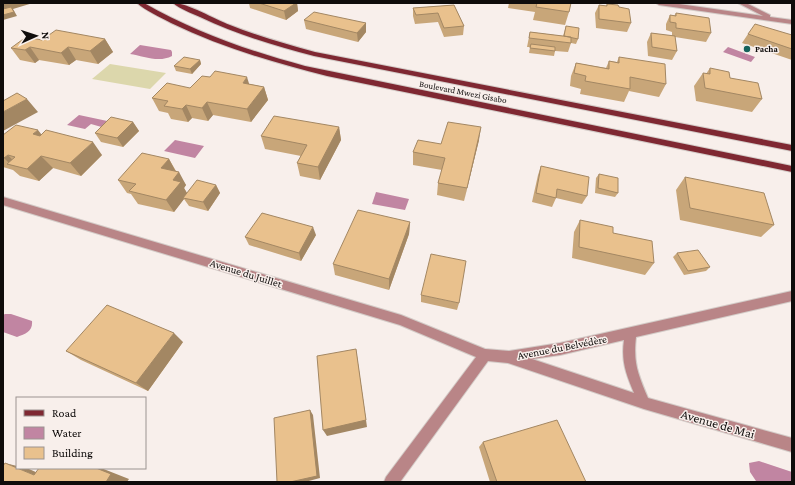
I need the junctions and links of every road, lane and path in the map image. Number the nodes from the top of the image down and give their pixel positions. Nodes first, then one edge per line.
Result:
1 (140, 3) edge
2 (176, 3) edge
3 (659, 3) edge
4 (741, 3) edge
5 (778, 20) junction
6 (792, 22) edge
7 (792, 27) edge
8 (553, 111) junction
9 (792, 148) edge
10 (792, 169) edge
11 (3, 201) edge
12 (792, 296) edge
13 (631, 334) junction
14 (485, 355) junction
15 (510, 357) junction
16 (644, 403) junction
17 (792, 446) edge
18 (391, 482) edge

1 - 8 main road, Boulevard Mwezi Gisabo
2 - 8 main road, Boulevard Mwezi Gisabo
3 - 5 street
4 - 5 street
5 - 6 street
5 - 7 street
8 - 9 main road, Boulevard Mwezi Gisabo
8 - 10 main road, Boulevard Mwezi Gisabo
11 - 14 street, Avenue du Juillet
12 - 13 street, Avenue du Belvédère
13 - 15 street, Avenue du Belvédère
13 - 16 street
14 - 15 street, Avenue du Belvédère
14 - 18 street
15 - 16 street, Avenue de Mai
16 - 17 street, Avenue de Mai

